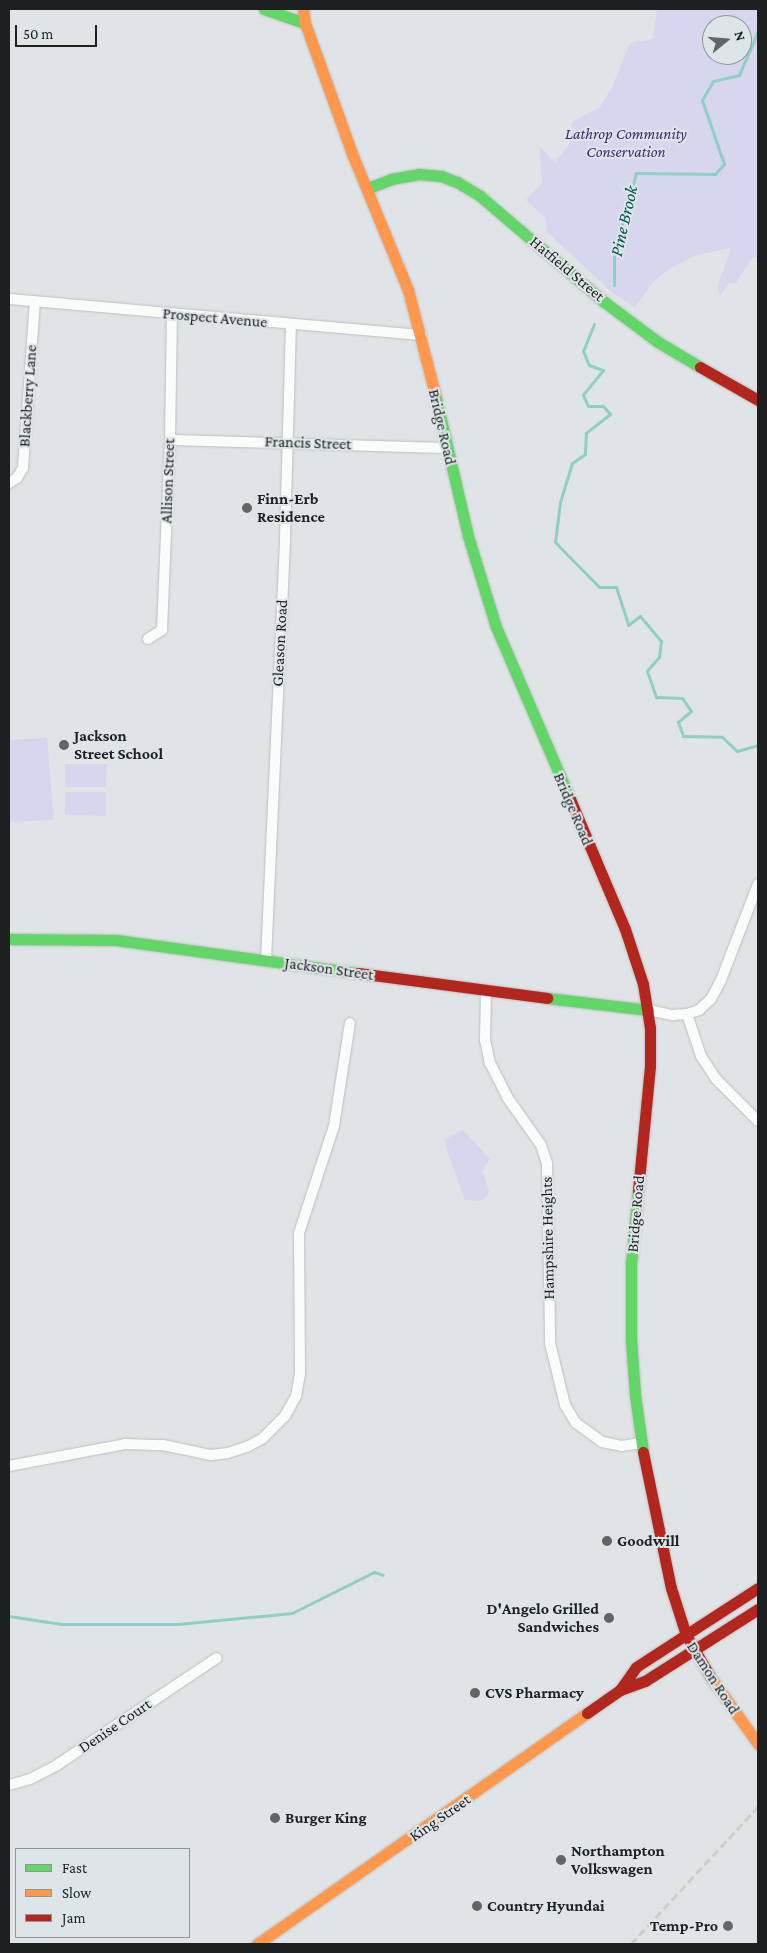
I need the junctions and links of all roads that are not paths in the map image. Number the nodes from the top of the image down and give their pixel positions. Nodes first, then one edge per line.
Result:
1 (264, 9) edge
2 (302, 9) edge
3 (306, 23) junction
4 (368, 188) junction
5 (9, 299) edge
6 (35, 302) junction
7 (172, 315) junction
8 (291, 325) junction
9 (421, 335) junction
10 (758, 400) edge
11 (170, 440) junction
12 (287, 442) junction
13 (446, 448) junction
14 (9, 483) edge
15 (148, 639) dead end
16 (758, 884) edge
17 (9, 939) edge
18 (266, 960) junction
19 (486, 991) junction
20 (648, 1010) junction
21 (687, 1014) junction
22 (350, 1023) dead end
23 (758, 1121) edge
24 (641, 1443) junction
25 (9, 1466) edge
26 (758, 1588) edge
27 (758, 1609) edge
28 (686, 1635) junction
29 (694, 1651) junction
30 (217, 1658) dead end
31 (620, 1690) junction
32 (758, 1744) edge
33 (9, 1785) edge
34 (257, 1944) edge

1 - 3 main road
2 - 3 main road, Bridge Road
3 - 4 main road, Bridge Road
4 - 9 main road, Bridge Road
4 - 10 main road, Hatfield Street
5 - 6 street, Prospect Avenue
6 - 7 street, Prospect Avenue
6 - 14 street, Blackberry Lane
7 - 8 street, Prospect Avenue
7 - 11 street, Allison Street
8 - 9 street, Prospect Avenue
8 - 12 street, Gleason Road
9 - 13 main road, Bridge Road
11 - 12 street, Francis Street
11 - 15 street, Allison Street
12 - 13 street, Francis Street
12 - 18 street, Gleason Road
13 - 20 main road, Bridge Road
16 - 21 street
17 - 18 main road, Jackson Street
18 - 19 main road, Jackson Street
19 - 20 main road, Jackson Street
19 - 24 street, Hampshire Heights
20 - 21 street
20 - 24 main road, Bridge Road
21 - 23 street
22 - 25 street
24 - 28 main road, Bridge Road
26 - 28 main road, King Street
27 - 29 main road, King Street
28 - 29 main road, Damon Road
28 - 31 main road, King Street
29 - 31 main road, King Street
29 - 32 main road, Damon Road
30 - 33 street, Denise Court
31 - 34 main road, King Street

